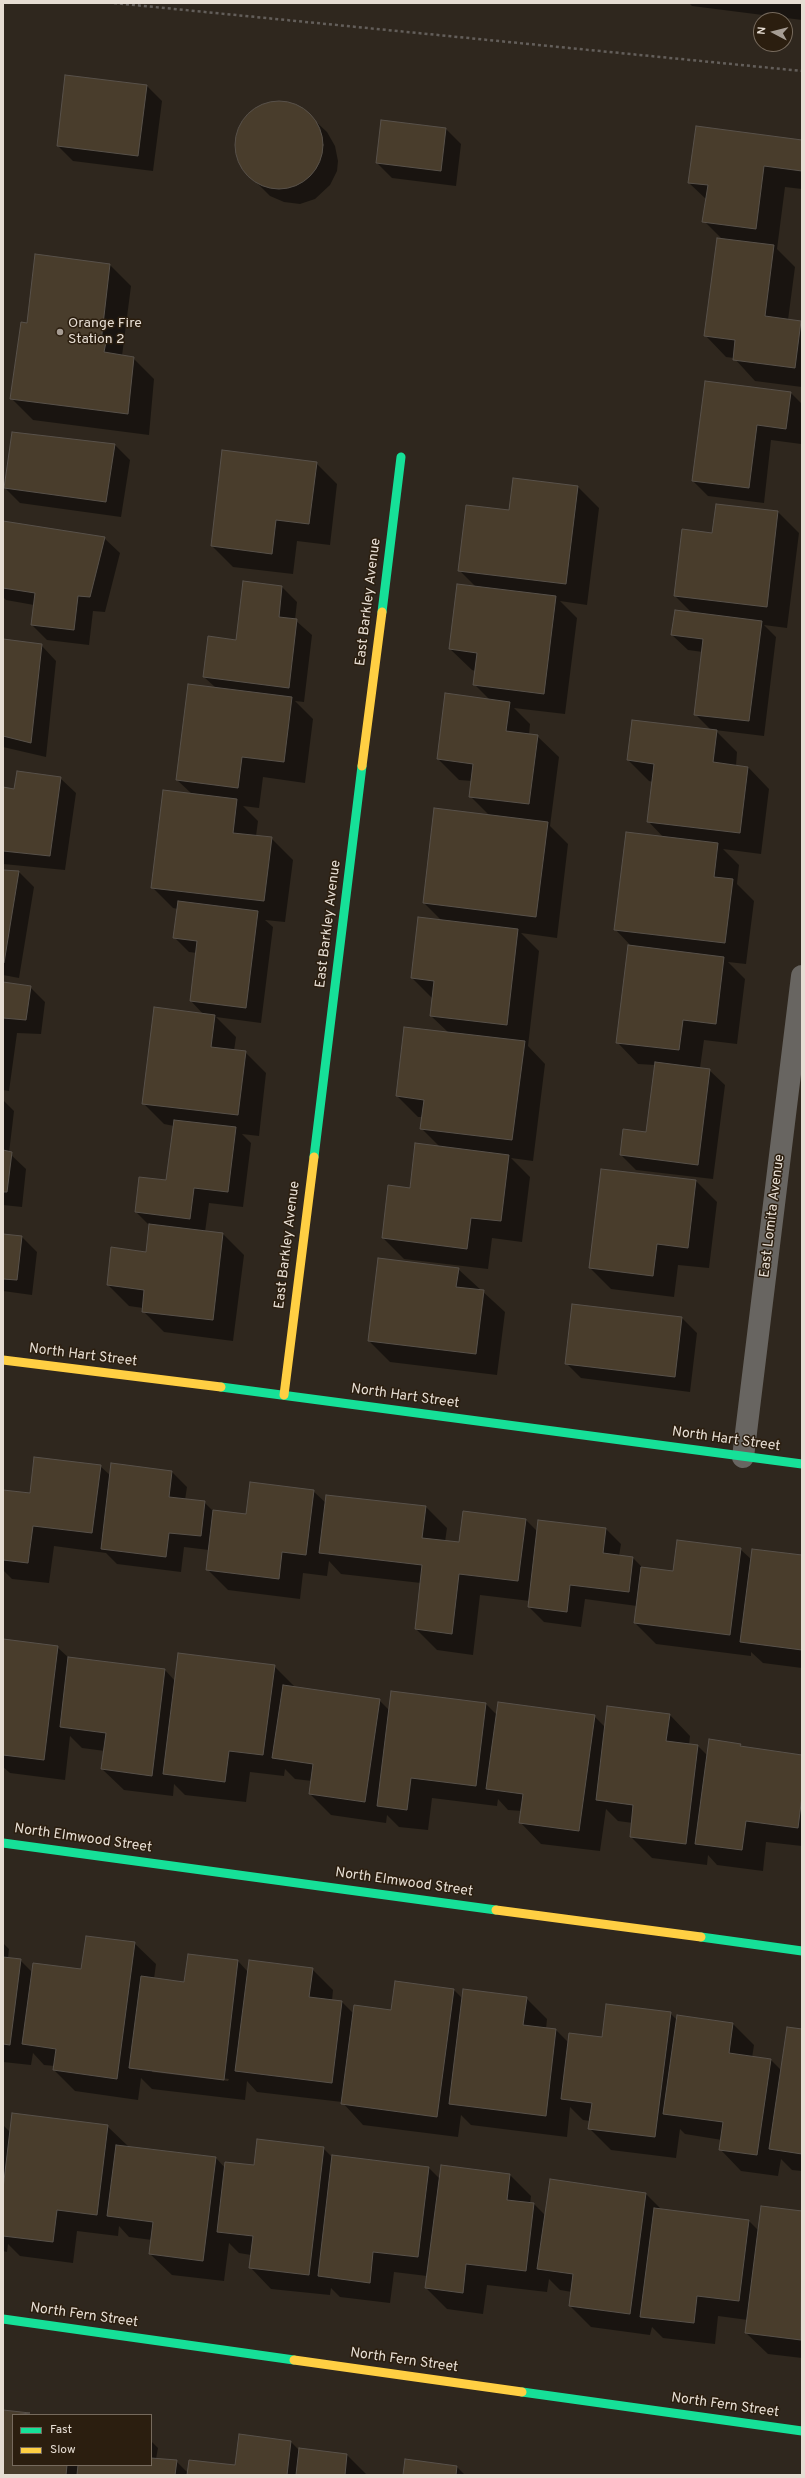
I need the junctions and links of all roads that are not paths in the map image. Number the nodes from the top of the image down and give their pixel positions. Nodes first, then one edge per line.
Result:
1 (401, 457) dead end
2 (802, 976) edge
3 (3, 1360) edge
4 (284, 1395) junction
5 (744, 1457) junction
6 (802, 1464) edge
7 (3, 1843) edge
8 (802, 1951) edge
9 (3, 2319) edge
10 (802, 2431) edge

1 - 4 street, East Barkley Avenue
2 - 5 street, East Lomita Avenue
3 - 4 street, North Hart Street
4 - 5 street, North Hart Street
5 - 6 street, North Hart Street
7 - 8 street, North Elmwood Street
9 - 10 street, North Fern Street

